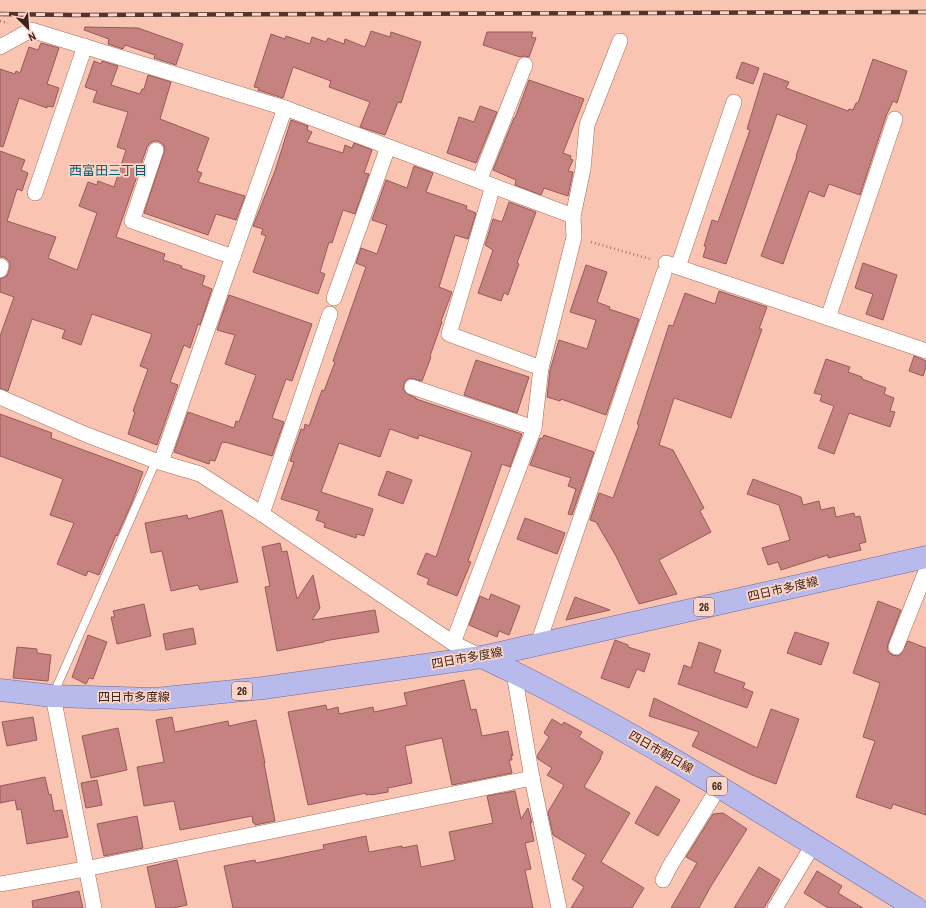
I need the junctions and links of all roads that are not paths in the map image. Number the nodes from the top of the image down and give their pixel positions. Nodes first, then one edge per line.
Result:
1 (620, 40) dead end
2 (85, 46) junction
3 (0, 47) edge
4 (524, 65) dead end
5 (734, 102) dead end
6 (285, 108) junction
7 (896, 119) dead end
8 (388, 147) junction
9 (156, 150) dead end
10 (479, 181) junction
11 (493, 186) junction
12 (35, 193) dead end
13 (573, 216) junction
14 (233, 257) junction
15 (669, 268) junction
16 (334, 298) dead end
17 (330, 314) dead end
18 (828, 318) junction
19 (926, 351) edge
20 (541, 368) junction
21 (412, 387) dead end
22 (0, 397) edge
23 (534, 428) junction
24 (158, 462) junction
25 (262, 514) junction
26 (926, 557) edge
27 (926, 571) edge
28 (453, 643) junction
29 (538, 644) junction
30 (896, 647) dead end
31 (482, 657) junction
32 (514, 672) junction
33 (0, 690) edge
34 (53, 696) junction
35 (532, 778) junction
36 (719, 787) junction
37 (813, 845) junction
38 (86, 869) junction
39 (663, 880) dead end
40 (0, 884) edge
41 (94, 908) edge
42 (559, 908) edge
43 (775, 908) edge
44 (916, 908) edge

1 - 13 street
2 - 3 street
2 - 6 street
2 - 12 street
4 - 10 street
5 - 15 street
6 - 8 street
6 - 14 street
7 - 18 street
8 - 10 street
8 - 16 street
9 - 14 street
10 - 11 street
11 - 13 street
11 - 20 street
13 - 20 street
14 - 24 street
15 - 18 street
15 - 29 street
17 - 25 street
18 - 19 street
20 - 23 street
21 - 23 street
22 - 24 street
23 - 28 street
24 - 25 street
24 - 34 lane
25 - 28 street
26 - 29 main road, 四日市多度線 / 26
27 - 30 street
28 - 31 street
29 - 31 main road, 四日市多度線 / 26
31 - 32 main road, 四日市朝日線 / 66
31 - 34 main road, 四日市多度線 / 26
32 - 35 street
32 - 36 main road, 四日市朝日線 / 66
33 - 34 main road, 四日市多度線 / 26
34 - 38 street
35 - 38 street
35 - 42 street
36 - 37 main road, 四日市朝日線 / 66
36 - 39 street
37 - 43 street
37 - 44 main road, 四日市朝日線 / 66
38 - 40 street
38 - 41 street

